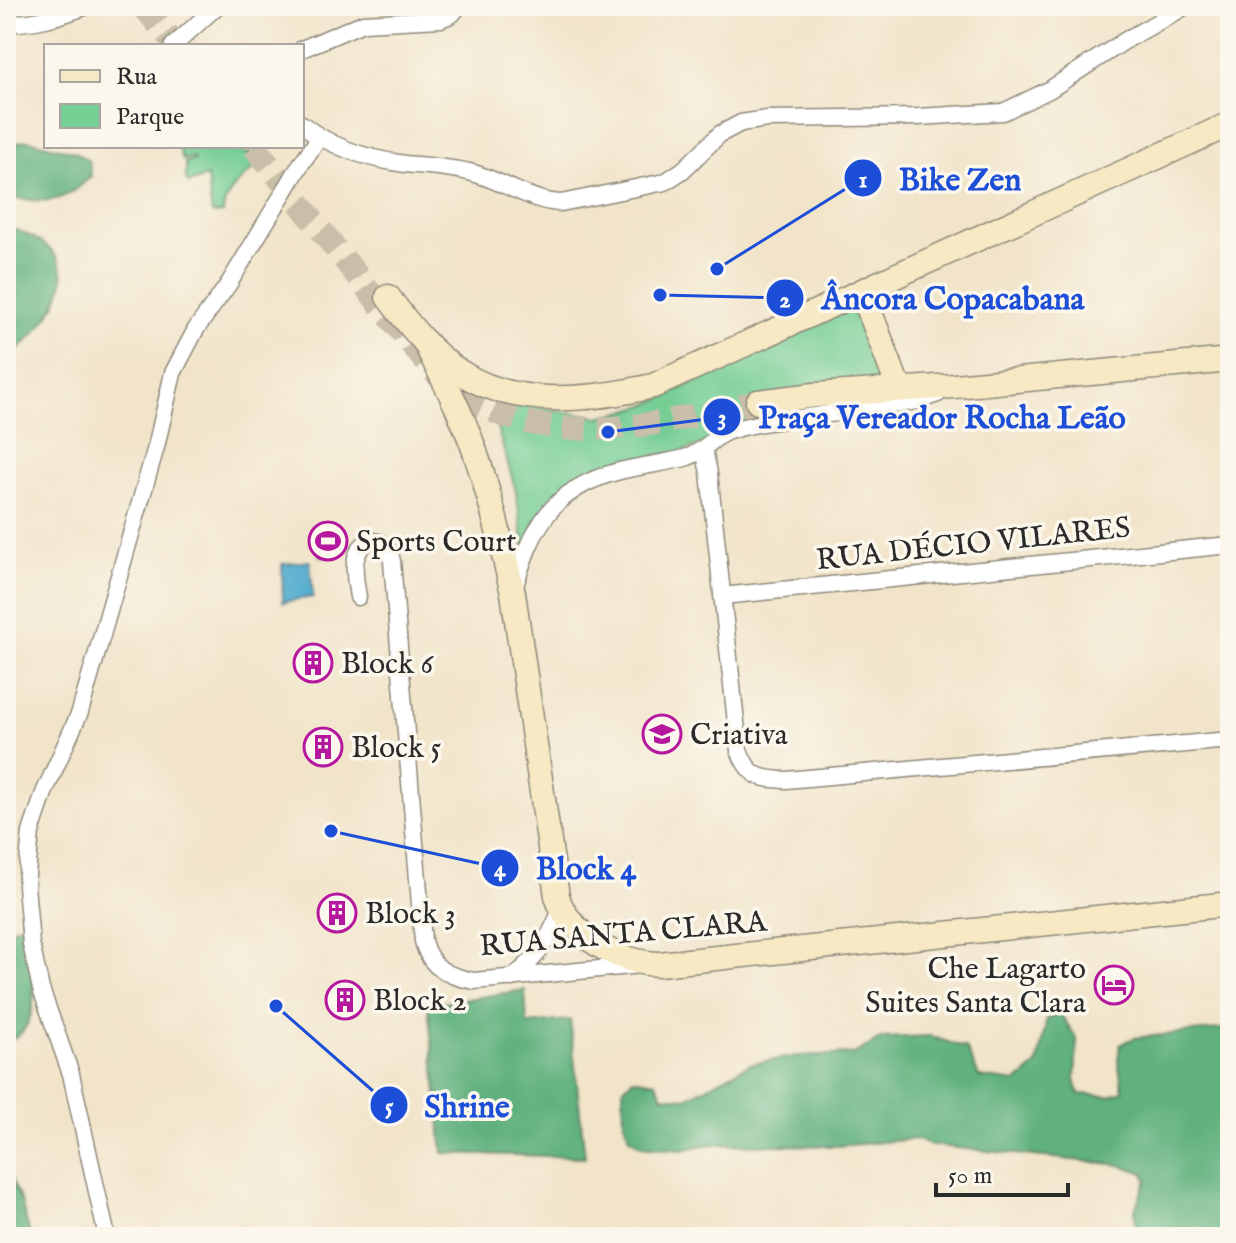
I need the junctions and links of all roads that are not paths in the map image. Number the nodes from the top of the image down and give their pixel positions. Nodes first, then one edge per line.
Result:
1 (87, 6) edge
2 (217, 6) edge
3 (459, 6) edge
4 (1186, 6) edge
5 (6, 23) edge
6 (175, 44) edge
7 (304, 48) edge
8 (1230, 124) edge
9 (304, 126) edge
10 (319, 138) junction
11 (877, 286) junction
12 (388, 297) dead end
13 (425, 342) junction
14 (1230, 360) edge
15 (954, 386) junction
16 (894, 390) junction
17 (758, 402) tunnel mouth
18 (704, 450) junction
19 (1230, 545) edge
20 (513, 593) junction
21 (722, 596) junction
22 (358, 597) dead end
23 (1230, 740) edge
24 (1230, 904) edge
25 (561, 909) junction
26 (644, 964) junction
27 (511, 979) junction
28 (107, 1237) edge

1 - 5 street
2 - 6 street
3 - 7 street
4 - 10 street
8 - 11 main road
9 - 10 street
10 - 28 street
11 - 13 main road
11 - 16 main road
12 - 13 main road
13 - 20 main road
14 - 15 main road
15 - 16 main road
15 - 18 street
16 - 17 main road
18 - 20 street
18 - 21 street
19 - 21 street, RUA DÉCIO VILARES
20 - 25 main road
21 - 23 street
22 - 27 street, RUA SANTA CLARA
24 - 26 main road, RUA SANTA CLARA
25 - 26 main road
25 - 27 street
26 - 27 street, RUA SANTA CLARA

